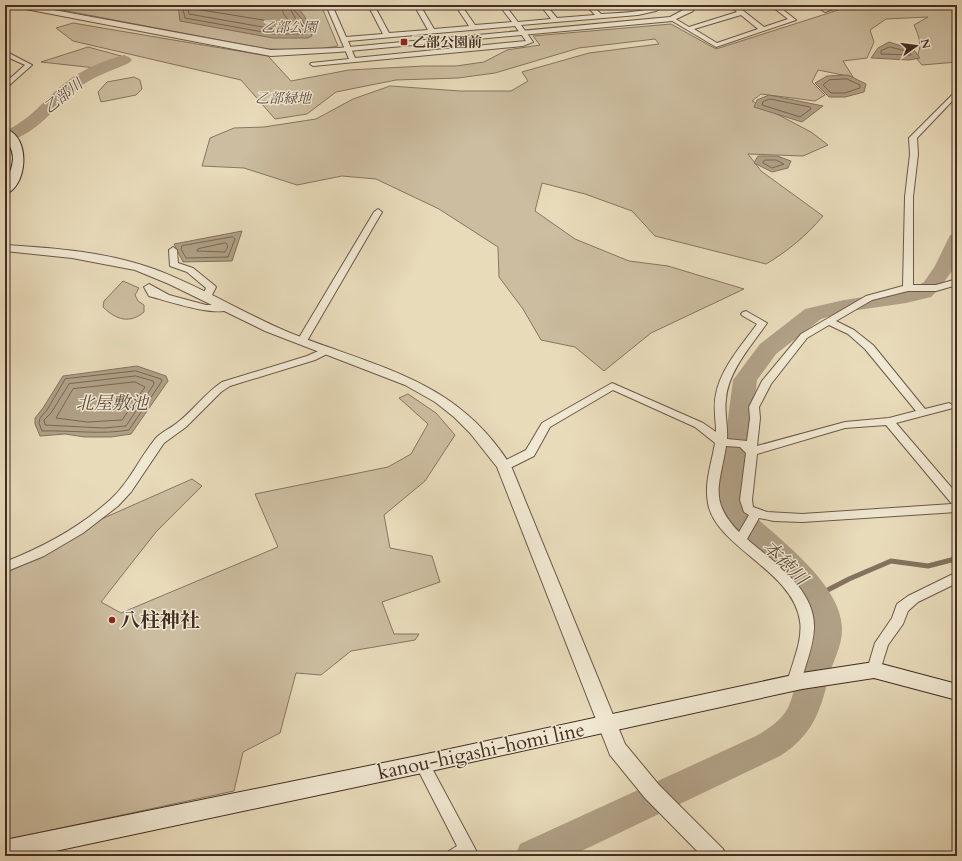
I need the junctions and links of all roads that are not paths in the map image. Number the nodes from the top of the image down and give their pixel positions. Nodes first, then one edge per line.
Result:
1 (15, 5) edge
2 (329, 5) edge
3 (371, 5) edge
4 (417, 5) edge
5 (458, 5) edge
6 (502, 5) edge
7 (543, 5) edge
8 (589, 5) edge
9 (631, 5) edge
10 (663, 5) edge
11 (692, 5) edge
12 (732, 5) edge
13 (773, 5) edge
14 (817, 5) edge
15 (842, 5) edge
16 (638, 13) junction
17 (742, 13) junction
18 (599, 16) junction
19 (672, 19) junction
20 (556, 20) junction
21 (516, 24) junction
22 (474, 27) junction
23 (688, 29) junction
24 (763, 30) junction
25 (432, 31) junction
26 (523, 33) junction
27 (387, 35) junction
28 (343, 39) junction
29 (347, 50) junction
30 (5, 53) edge
31 (352, 60) junction
32 (313, 64) dead end
33 (5, 87) edge
34 (957, 92) edge
35 (8, 134) edge
36 (5, 190) edge
37 (378, 212) dead end
38 (5, 248) edge
39 (172, 250) dead end
40 (957, 282) edge
41 (908, 288) junction
42 (165, 297) dead end
43 (207, 297) junction
44 (226, 308) junction
45 (746, 314) dead end
46 (830, 320) junction
47 (302, 341) junction
48 (325, 351) junction
49 (949, 406) dead end
50 (923, 413) junction
51 (889, 421) junction
52 (722, 442) junction
53 (747, 448) junction
54 (504, 466) junction
55 (957, 502) edge
56 (957, 508) edge
57 (756, 514) junction
58 (740, 540) junction
59 (5, 567) edge
60 (957, 576) edge
61 (874, 670) junction
62 (805, 681) junction
63 (957, 692) edge
64 (606, 725) junction
65 (422, 764) junction
66 (5, 851) edge
67 (466, 853) edge
68 (716, 856) edge

1 - 29 street
2 - 28 street
3 - 27 street
4 - 25 street
5 - 22 street
6 - 21 street
7 - 20 street
8 - 18 street
9 - 16 street
10 - 16 street
11 - 19 street
12 - 17 street
13 - 24 street
14 - 15 street
16 - 18 street
17 - 23 street
17 - 24 street
18 - 20 street
19 - 23 street
19 - 26 street
20 - 21 street
21 - 22 street
21 - 26 street
22 - 25 street
23 - 24 street
25 - 27 street
26 - 29 street
26 - 31 street
27 - 28 street
28 - 29 street
29 - 31 street
30 - 33 street
31 - 32 street
34 - 41 street
35 - 36 main road
37 - 47 street
38 - 43 street
39 - 43 street
40 - 41 street
41 - 46 street
42 - 44 street
43 - 44 street
44 - 47 street
45 - 52 street
46 - 50 street
46 - 53 street
47 - 48 street
48 - 54 street
48 - 59 street
49 - 50 street
50 - 51 street
51 - 53 street
51 - 55 street
52 - 53 street
52 - 54 street
52 - 58 street
53 - 57 street
54 - 64 street
56 - 57 street
57 - 58 street
58 - 62 street
60 - 61 street
61 - 62 main road, kanou-higashi-homi line
61 - 63 main road, kanou-higashi-homi line
62 - 64 main road, kanou-higashi-homi line
64 - 65 main road, kanou-higashi-homi line
64 - 68 street
65 - 66 main road, kanou-higashi-homi line
65 - 67 street

